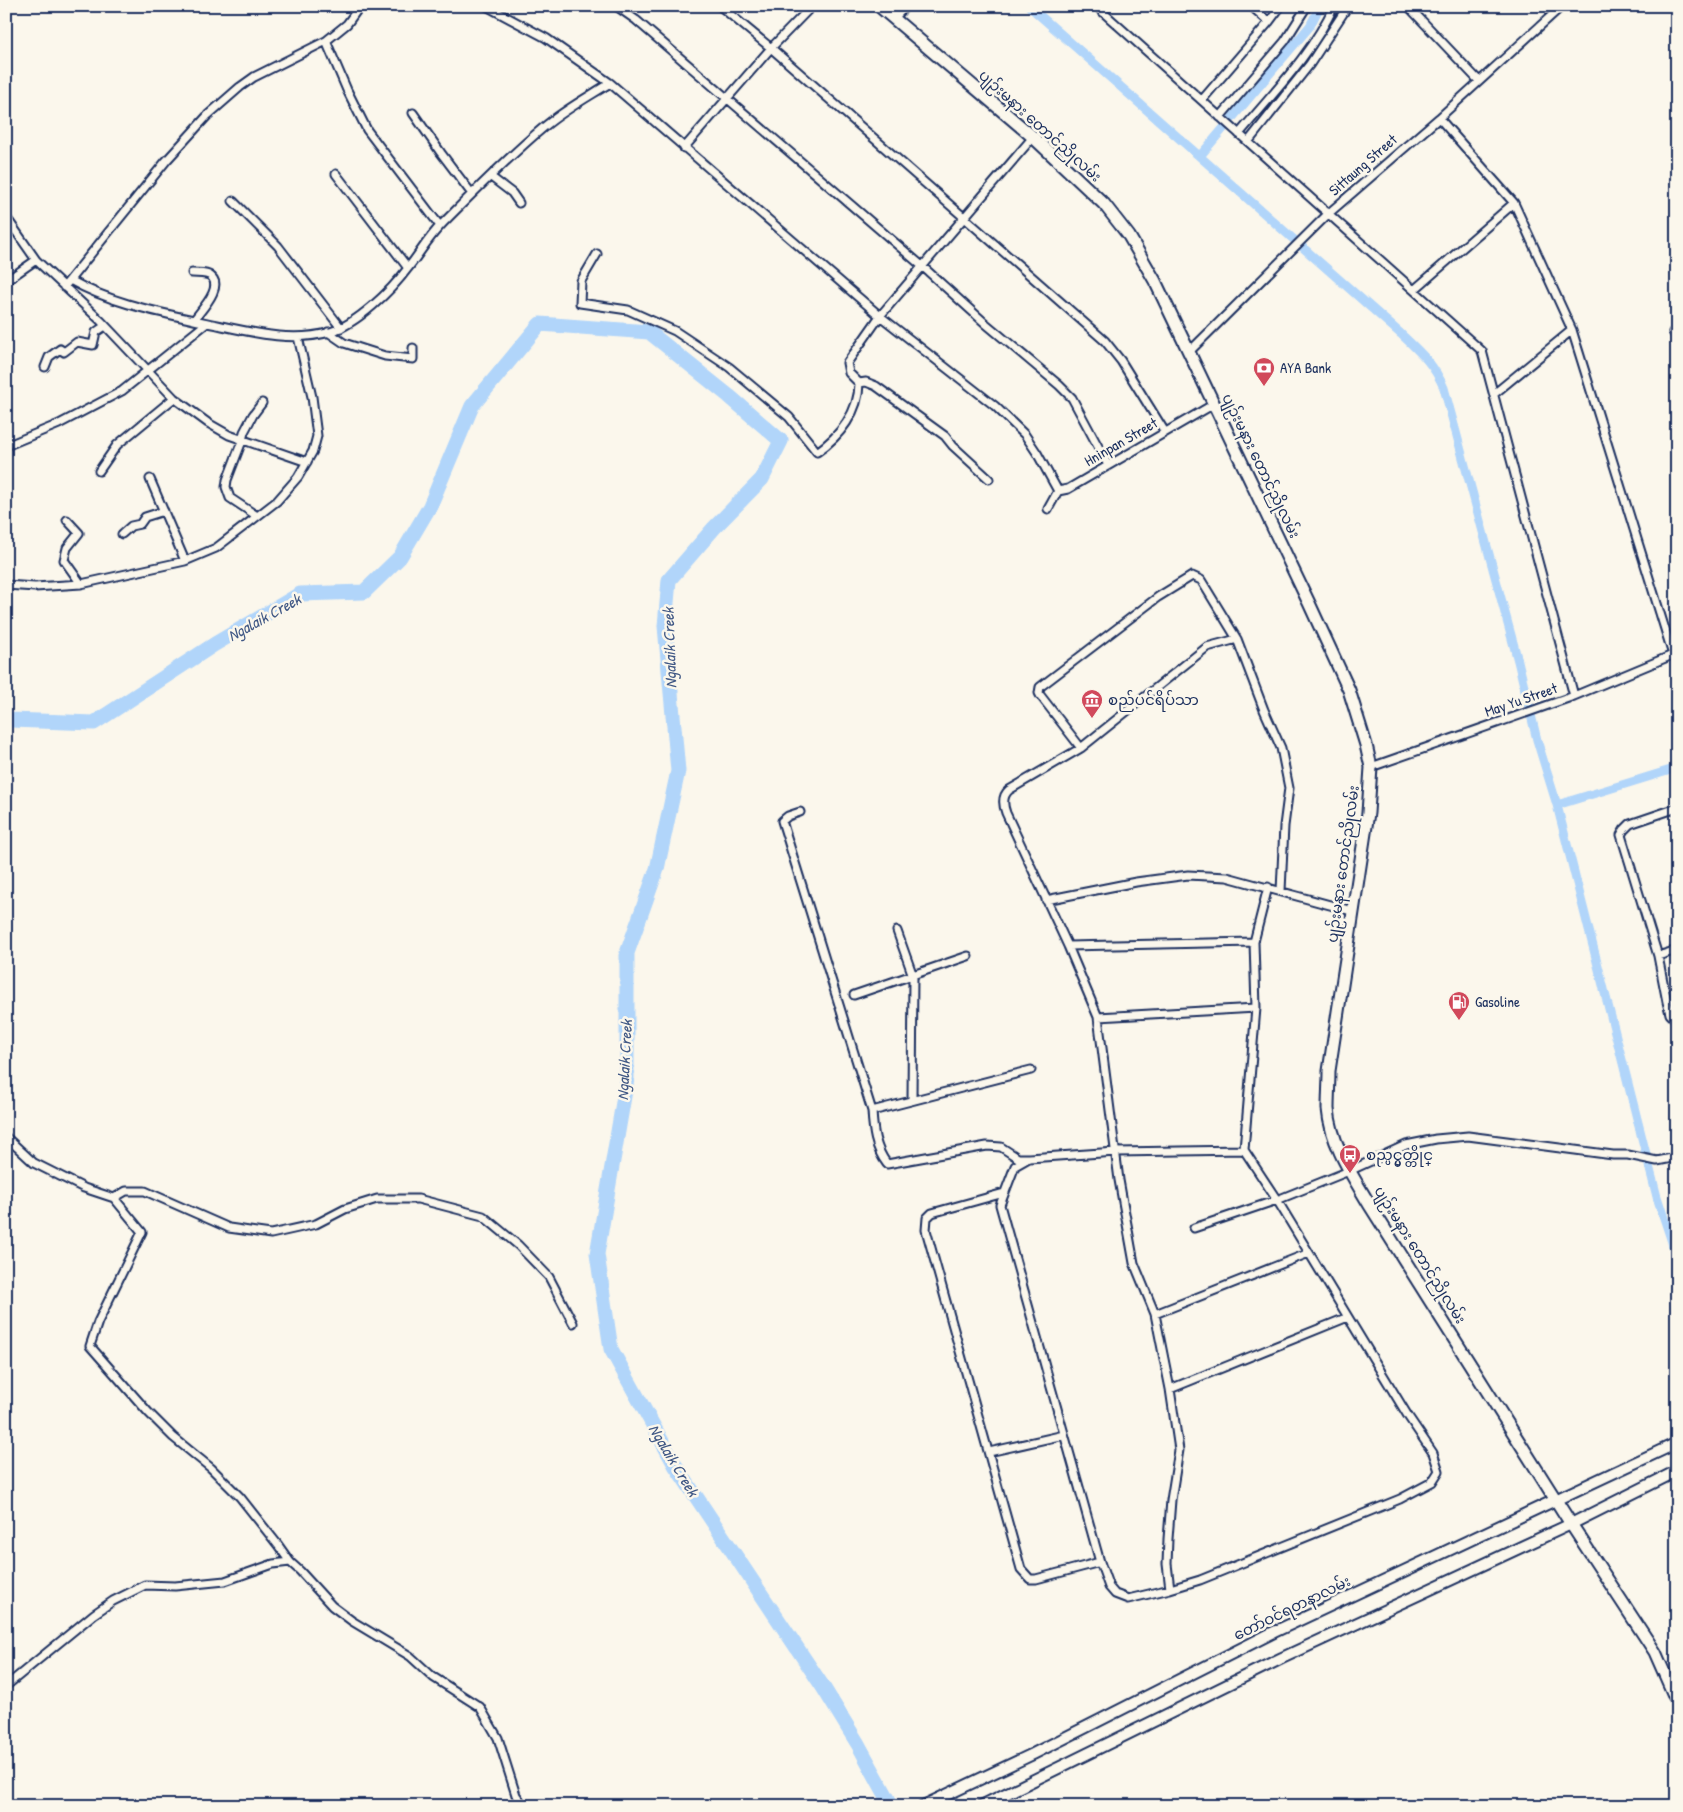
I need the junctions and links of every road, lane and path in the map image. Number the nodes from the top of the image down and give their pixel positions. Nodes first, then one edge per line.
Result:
1 (360, 6) edge
2 (486, 6) edge
3 (616, 6) edge
4 (720, 6) edge
5 (812, 6) edge
6 (879, 6) edge
7 (906, 6) edge
8 (1096, 6) edge
9 (1251, 6) edge
10 (1281, 6) edge
11 (1307, 6) edge
12 (1334, 6) edge
13 (1348, 6) edge
14 (1408, 6) edge
15 (1562, 6) edge
16 (893, 19) junction
17 (1269, 22) junction
18 (326, 41) junction
19 (771, 48) junction
20 (1479, 81) junction
21 (610, 83) junction
22 (726, 98) junction
23 (1202, 100) junction
24 (413, 113) dead end
25 (1438, 118) junction
26 (1222, 119) junction
27 (1236, 131) junction
28 (1033, 137) junction
29 (1248, 142) junction
30 (684, 148) junction
31 (336, 174) dead end
32 (491, 177) junction
33 (472, 194) junction
34 (233, 201) dead end
35 (519, 203) dead end
36 (1514, 203) junction
37 (1329, 213) junction
38 (6, 216) edge
39 (963, 218) junction
40 (440, 226) junction
41 (597, 254) dead end
42 (36, 260) junction
43 (922, 266) junction
44 (408, 268) junction
45 (192, 273) dead end
46 (70, 280) junction
47 (6, 281) edge
48 (64, 287) junction
49 (1414, 290) junction
50 (880, 316) junction
51 (194, 320) junction
52 (207, 323) junction
53 (105, 326) junction
54 (341, 328) junction
55 (1677, 329) edge
56 (1572, 330) junction
57 (328, 332) junction
58 (298, 337) junction
59 (1677, 338) edge
60 (413, 348) dead end
61 (1189, 352) junction
62 (46, 367) dead end
63 (149, 371) junction
64 (859, 383) junction
65 (1494, 394) junction
66 (174, 398) junction
67 (262, 404) dead end
68 (1214, 404) junction
69 (1165, 432) junction
70 (242, 441) junction
71 (6, 446) edge
72 (307, 462) junction
73 (1108, 465) junction
74 (99, 471) dead end
75 (150, 479) dead end
76 (989, 479) dead end
77 (1058, 491) junction
78 (1048, 509) dead end
79 (164, 512) junction
80 (257, 516) junction
81 (67, 520) dead end
82 (122, 534) dead end
83 (185, 560) junction
84 (81, 584) junction
85 (6, 585) edge
86 (1238, 639) junction
87 (1675, 654) edge
88 (1574, 696) junction
89 (1082, 748) junction
90 (1371, 767) junction
91 (1677, 808) edge
92 (800, 812) dead end
93 (1268, 888) junction
94 (1281, 891) junction
95 (1046, 900) junction
96 (1352, 911) junction
97 (897, 931) dead end
98 (1254, 942) junction
99 (1068, 946) junction
100 (1677, 950) edge
101 (968, 956) dead end
102 (1658, 956) junction
103 (913, 975) junction
104 (854, 996) dead end
105 (1256, 1008) junction
106 (1098, 1018) junction
107 (1677, 1022) edge
108 (1030, 1070) dead end
109 (912, 1100) junction
110 (872, 1111) junction
111 (6, 1137) edge
112 (1244, 1150) junction
113 (1116, 1152) junction
114 (1677, 1157) edge
115 (1029, 1158) junction
116 (1349, 1171) junction
117 (1004, 1193) junction
118 (114, 1198) junction
119 (1277, 1200) junction
120 (1194, 1228) dead end
121 (1309, 1253) junction
122 (1155, 1314) junction
123 (1348, 1317) junction
124 (573, 1323) dead end
125 (1170, 1389) junction
126 (1064, 1435) junction
127 (1677, 1443) edge
128 (989, 1452) junction
129 (1677, 1471) edge
130 (1556, 1500) junction
131 (1571, 1524) junction
132 (290, 1562) junction
133 (1100, 1562) junction
134 (1170, 1589) junction
135 (6, 1686) edge
136 (1677, 1702) edge
137 (524, 1806) edge
138 (923, 1806) edge
139 (981, 1806) edge

1 - 18 street
2 - 21 street
3 - 22 street
4 - 19 street
5 - 19 street
6 - 16 main road, ပျဉ်းမနား တောင်ညိုလမ်း
7 - 16 street
8 - 23 street
9 - 17 street
10 - 17 street
11 - 26 street
12 - 27 street
13 - 29 street
14 - 20 street
15 - 20 street, Sittaung Street
16 - 28 main road, ပျဉ်းမနား တောင်ညိုလမ်း
17 - 23 street
18 - 40 street
18 - 46 street
19 - 22 street
19 - 39 street
20 - 25 street, Sittaung Street
21 - 30 street
21 - 32 street
22 - 30 street
22 - 43 street
23 - 26 street
24 - 33 street
25 - 36 street
25 - 37 street, Sittaung Street
26 - 27 street
27 - 29 street
28 - 39 street
28 - 61 main road, ပျဉ်းမနား တောင်ညိုလမ်း
29 - 37 street
30 - 50 street
31 - 44 street
32 - 33 street
32 - 35 street
33 - 40 street
34 - 54 street
36 - 49 street
36 - 56 street
37 - 49 street
37 - 61 street, Sittaung Street
38 - 42 street
39 - 43 street
39 - 69 street
40 - 44 street
41 - 64 street
42 - 47 street
42 - 48 street
43 - 50 street
43 - 73 street
44 - 54 street
45 - 51 street
46 - 48 street
46 - 51 street
48 - 53 street
49 - 65 street
50 - 64 street
50 - 77 street
51 - 52 street
52 - 58 street
52 - 63 street
53 - 62 street
53 - 63 street
54 - 57 street
55 - 59 street
56 - 65 street
56 - 87 street
57 - 58 street
57 - 60 street
58 - 72 street
61 - 68 main road, ပျဉ်းမနား တောင်ညိုလမ်း
63 - 66 street
63 - 71 street
64 - 76 street
65 - 88 street
66 - 70 street
66 - 74 street
67 - 70 street
68 - 69 street, Hninpan Street
68 - 90 main road, ပျဉ်းမနား တောင်ညိုလမ်း
69 - 73 street, Hninpan Street
70 - 72 street
70 - 80 street
72 - 80 street
73 - 77 street, Hninpan Street
75 - 79 street
77 - 78 street
79 - 82 street
79 - 83 street
80 - 83 street
81 - 84 street
83 - 84 street
84 - 85 street
86 - 89 street
86 - 89 street
86 - 94 street
87 - 88 street, May Yu Street
88 - 90 street, May Yu Street
89 - 95 street
90 - 96 main road, ပျဉ်းမနား တောင်ညိုလမ်း
91 - 102 street
92 - 110 street
93 - 94 street
93 - 95 street
93 - 98 street
94 - 96 street
95 - 99 street
96 - 116 main road, ပျဉ်းမနား တောင်ညိုလမ်း
97 - 103 street
98 - 99 street
98 - 105 street
99 - 106 street
100 - 102 street
101 - 103 street
102 - 107 street
103 - 104 street
103 - 109 street
105 - 106 street
105 - 112 street
106 - 113 street
108 - 109 street
109 - 110 street
110 - 115 street
111 - 118 street
112 - 113 street
112 - 119 street
113 - 115 street
113 - 122 street
114 - 116 street
115 - 117 street
116 - 119 street
116 - 130 main road, ပျဉ်းမနား တောင်ညိုလမ်း
117 - 126 street
117 - 128 street
118 - 124 street
118 - 132 street
119 - 120 street
119 - 121 street
121 - 122 street
121 - 123 street
122 - 125 street
123 - 125 street
123 - 134 street
125 - 134 street
126 - 128 street
126 - 133 street
127 - 130 main road, တော်ဝင်ရတနာလမ်း
128 - 133 street
129 - 131 main road
130 - 131 main road, ပျဉ်းမနား တောင်ညိုလမ်း
130 - 138 main road, တော်ဝင်ရတနာလမ်း
131 - 136 main road, ပျဉ်းမနား တောင်ညိုလမ်း
131 - 139 main road
132 - 135 street
132 - 137 street
133 - 134 street

